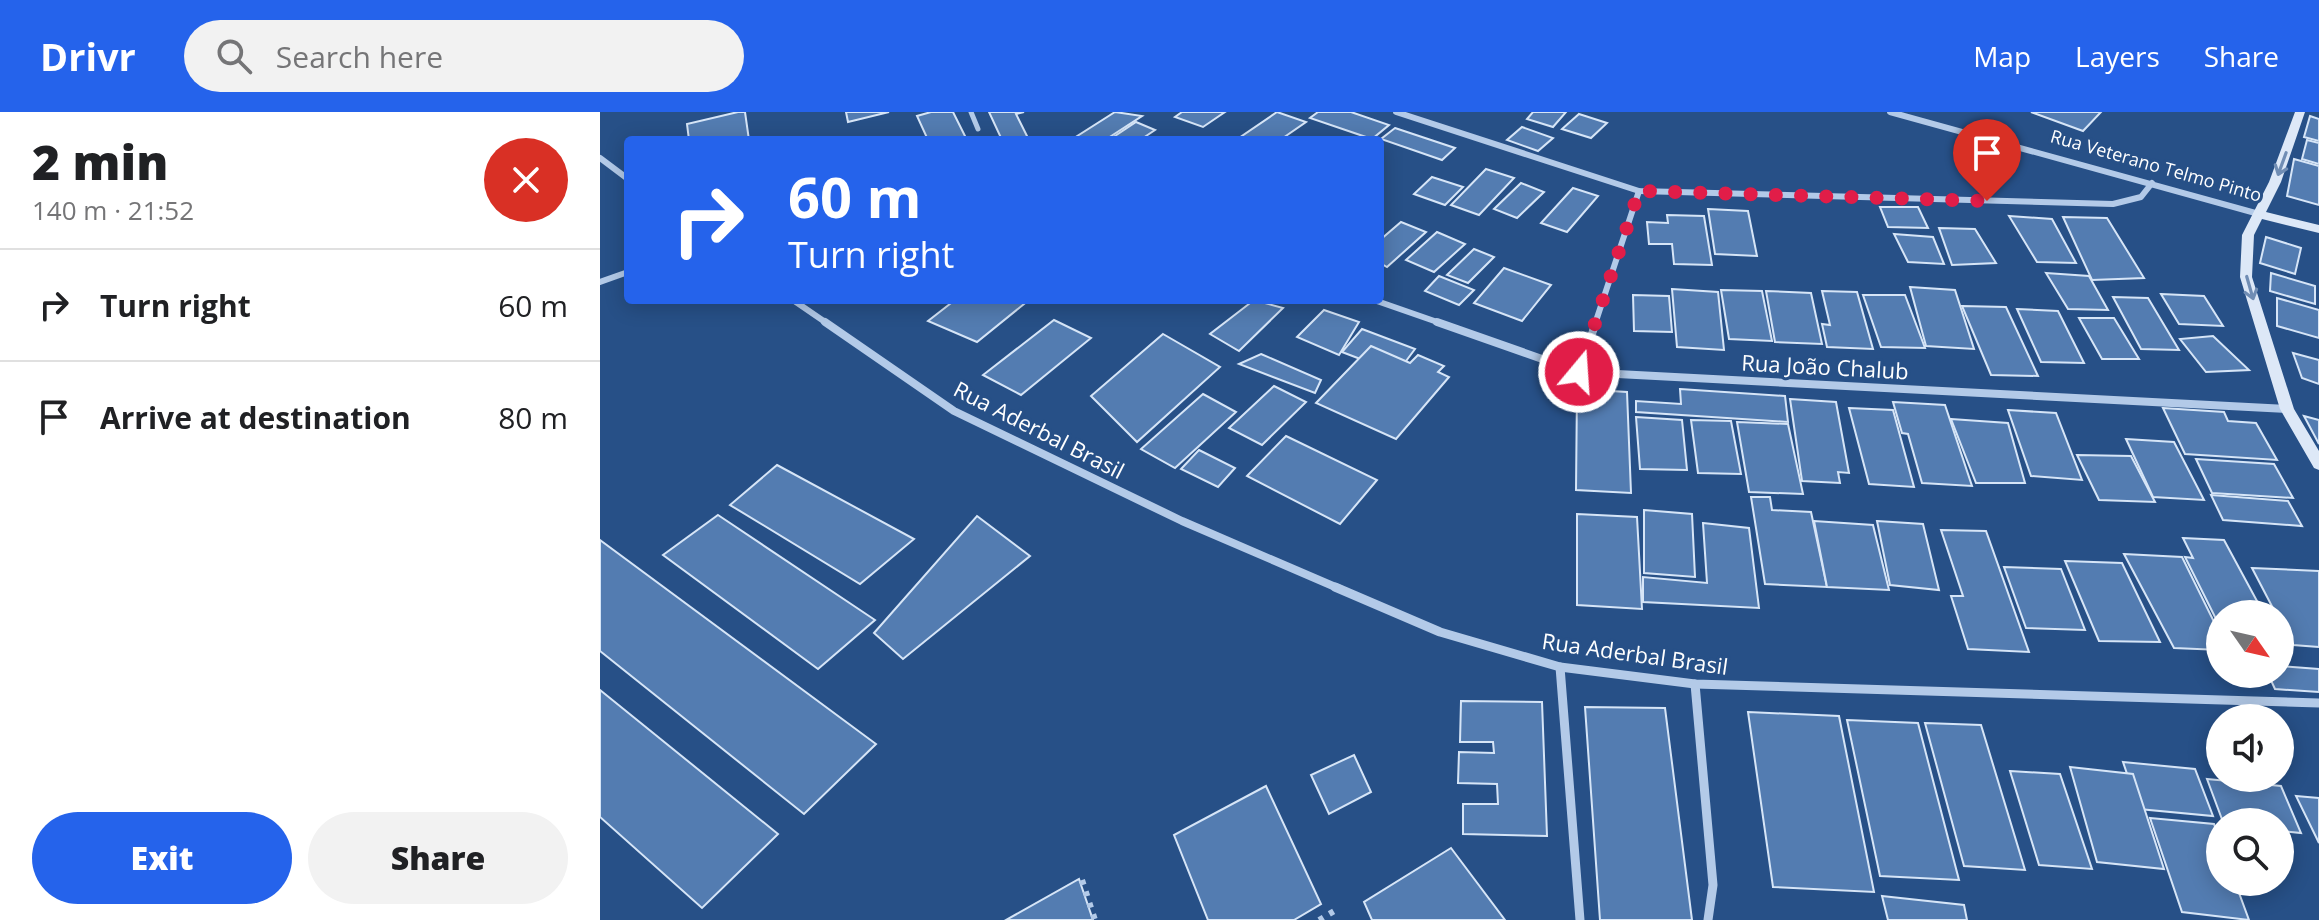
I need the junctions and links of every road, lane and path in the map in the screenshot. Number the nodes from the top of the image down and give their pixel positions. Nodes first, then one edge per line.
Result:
1 (971, 112) edge
2 (1396, 112) edge
3 (1890, 112) edge
4 (2300, 112) edge
5 (1918, 116) edge
6 (978, 129) dead end
7 (600, 158) edge
8 (624, 176) edge
9 (2152, 183) junction
10 (1639, 191) junction
11 (2259, 214) junction
12 (2319, 229) edge
13 (624, 273) edge
14 (600, 282) edge
15 (799, 304) edge
16 (1384, 304) edge
17 (1579, 372) junction
18 (2287, 409) junction
19 (2319, 464) edge
20 (1560, 667) junction
21 (1695, 684) junction
22 (2319, 703) edge
23 (1082, 880) dead end
24 (1336, 910) dead end
25 (1095, 920) edge
26 (1319, 920) edge
27 (1580, 920) edge
28 (1708, 920) edge

1 - 6 lane
2 - 10 street
3 - 5 street, Rua Veterano Telmo Pinto
4 -> 11 street
5 - 9 street, Rua Veterano Telmo Pinto
7 - 8 street
9 - 10 street
9 - 11 street, Rua Veterano Telmo Pinto
10 - 17 street
11 - 12 street, Rua Veterano Telmo Pinto
11 -> 18 street
13 - 14 street
15 - 20 street, Rua Aderbal Brasil
16 - 17 street, Rua João Chalub
17 - 18 street, Rua João Chalub
18 - 19 street
20 - 21 street, Rua Aderbal Brasil
20 - 27 street
21 - 22 street, Rua Aderbal Brasil
21 - 28 street
23 - 25 path
24 - 26 path

